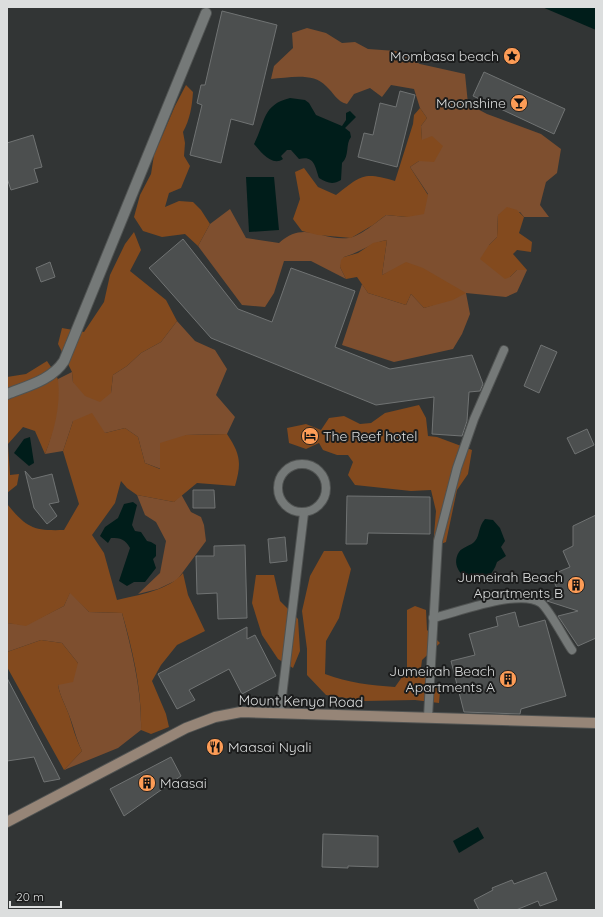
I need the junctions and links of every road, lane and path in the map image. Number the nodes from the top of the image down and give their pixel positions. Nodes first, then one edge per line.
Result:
1 (206, 13) dead end
2 (504, 350) dead end
3 (7, 394) edge
4 (304, 513) junction
5 (433, 618) junction
6 (572, 650) dead end
7 (280, 713) junction
8 (428, 718) junction
9 (596, 723) edge
10 (7, 822) edge

1 - 3 street
2 - 5 lane
4 - 4 lane
4 - 7 lane
5 - 6 lane
5 - 8 lane
7 - 8 main road, Mount Kenya Road
7 - 10 main road, Mount Kenya Road
8 - 9 main road, Mount Kenya Road

